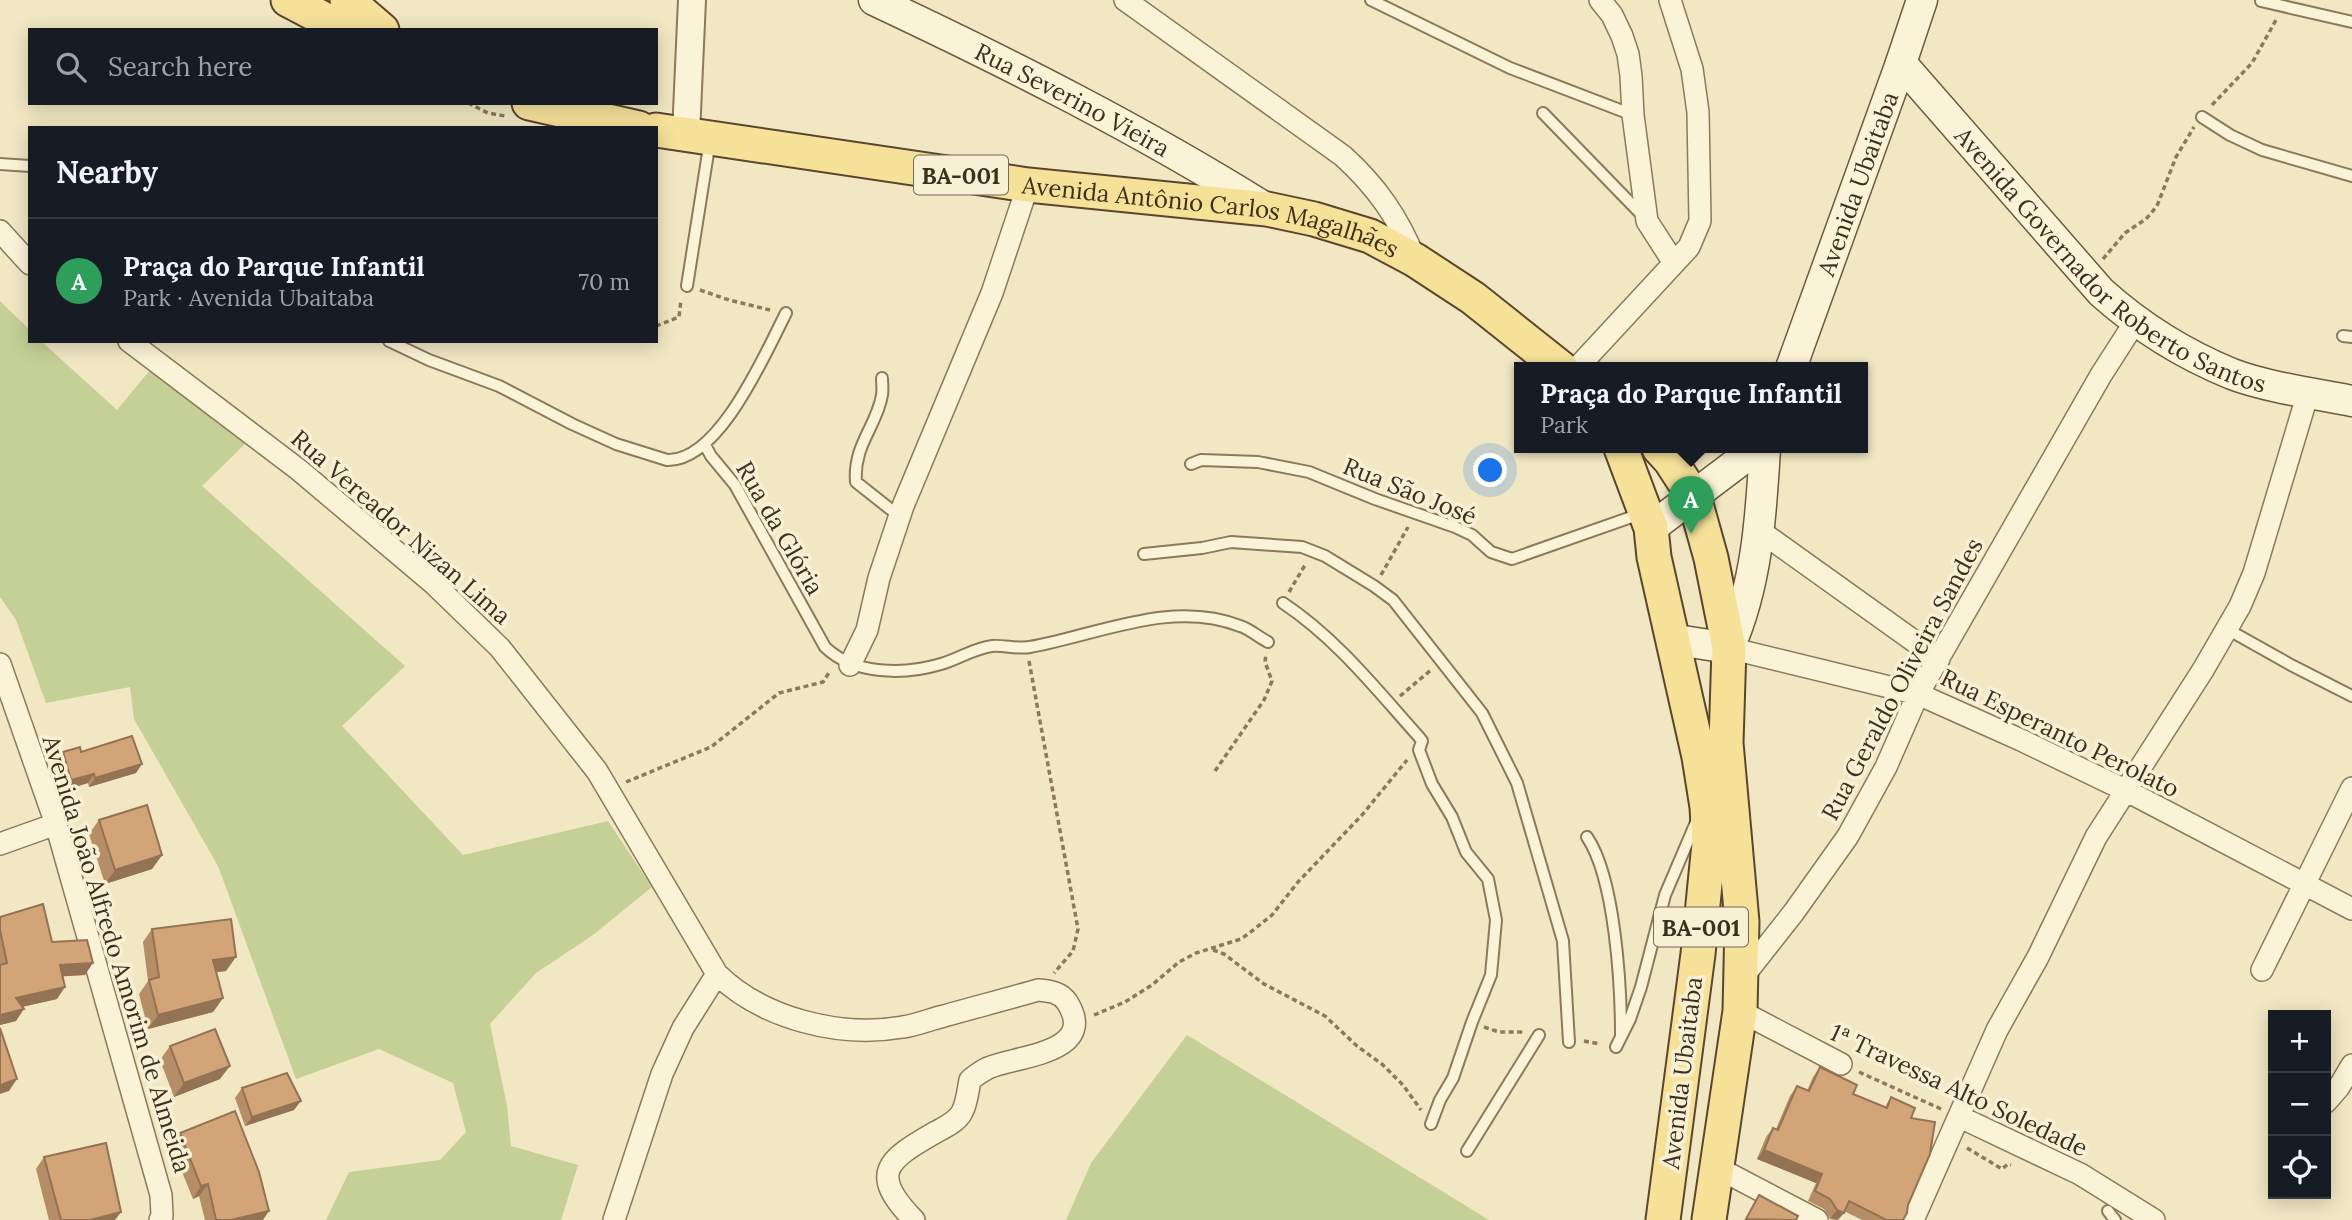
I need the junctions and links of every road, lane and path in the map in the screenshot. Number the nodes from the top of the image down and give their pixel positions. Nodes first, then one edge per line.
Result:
1 (288, 0) edge
2 (347, 0) edge
3 (692, 0) edge
4 (874, 0) edge
5 (1125, 0) edge
6 (1371, 0) edge
7 (1600, 0) edge
8 (1670, 0) edge
9 (1922, 0) edge
10 (2261, 1) edge
11 (2282, 6) junction
12 (2352, 22) edge
13 (341, 28) edge
14 (380, 28) edge
15 (1901, 63) junction
16 (538, 105) edge
17 (1543, 113) dead end
18 (1633, 115) junction
19 (2202, 117) junction
20 (630, 126) edge
21 (683, 139) edge
22 (0, 164) edge
23 (28, 166) edge
24 (2352, 176) edge
25 (1028, 185) junction
26 (1267, 209) junction
27 (1647, 221) junction
28 (0, 231) edge
29 (1415, 260) junction
30 (28, 262) edge
31 (1674, 263) junction
32 (2087, 276) junction
33 (687, 286) junction
34 (786, 313) joint
35 (2135, 322) junction
36 (658, 325) edge
37 (132, 343) edge
38 (393, 343) edge
39 (1553, 362) edge
40 (1583, 362) edge
41 (1793, 362) edge
42 (882, 378) dead end
43 (2308, 393) junction
44 (2352, 401) edge
45 (705, 445) junction
46 (1623, 453) edge
47 (1663, 453) edge
48 (1751, 453) edge
49 (1765, 453) edge
50 (1191, 464) dead end
51 (1694, 497) junction
52 (1416, 513) junction
53 (899, 516) junction
54 (1648, 520) junction
55 (1760, 531) junction
56 (1312, 551) junction
57 (1144, 554) dead end
58 (1374, 586) junction
59 (1283, 603) joint
60 (2227, 629) junction
61 (1671, 636) junction
62 (1268, 642) joint
63 (1027, 647) junction
64 (1729, 648) junction
65 (1939, 659) junction
66 (844, 662) junction
67 (1441, 662) junction
68 (0, 664) edge
69 (1918, 694) junction
70 (2352, 696) edge
71 (1395, 700) dead end
72 (1419, 750) junction
73 (1215, 771) dead end
74 (2352, 788) edge
75 (608, 790) junction
76 (2127, 791) junction
77 (1707, 807) junction
78 (56, 824) junction
79 (1587, 837) dead end
80 (0, 844) edge
81 (2303, 885) junction
82 (2352, 909) edge
83 (1211, 949) junction
84 (2262, 970) dead end
85 (717, 974) junction
86 (1742, 978) junction
87 (1038, 990) junction
88 (1740, 1011) junction
89 (1073, 1025) junction
90 (1539, 1035) dead end
91 (1569, 1042) dead end
92 (1841, 1064) joint
93 (2352, 1065) edge
94 (2331, 1096) edge
95 (1960, 1117) junction
96 (1431, 1124) joint
97 (1467, 1152) dead end
98 (1716, 1167) junction
99 (160, 1220) edge
100 (614, 1220) edge
101 (914, 1220) edge
102 (1663, 1220) edge
103 (1709, 1220) edge
104 (1817, 1220) edge
105 (1913, 1220) edge
106 (2154, 1220) edge

1 - 13 main road
2 - 14 main road
3 - 21 street
4 - 26 main road, Rua Severino Vieira
5 - 29 street
6 - 18 lane
7 - 18 street
8 - 31 street
9 - 15 main road, Avenida Ubaitaba
10 - 11 lane
11 - 12 lane
11 - 19 path
15 - 32 main road, Avenida Governador Roberto Santos
15 - 41 main road, Avenida Ubaitaba
16 - 20 main road
17 - 27 lane
18 - 27 street
19 - 24 lane
19 - 32 path
21 - 25 main road, Avenida Antônio Carlos Magalhães / BA-001
21 - 33 lane
22 - 23 lane
25 - 26 main road, Avenida Antônio Carlos Magalhães / BA-001
25 - 53 street
26 - 29 main road, Avenida Antônio Carlos Magalhães / BA-001
27 - 31 street
28 - 30 street
29 - 39 main road, Avenida Antônio Carlos Magalhães / BA-001
31 - 40 street
32 - 35 main road, Avenida Governador Roberto Santos
33 - 34 path
33 - 36 path
34 - 45 lane, Rua da Glória
35 - 43 main road, Avenida Governador Roberto Santos
35 - 65 street, Rua Geraldo Oliveira Sandes
37 - 75 street, Rua Vereador Nizan Lima
38 - 45 lane
42 - 53 lane
43 - 44 main road, Avenida Governador Roberto Santos
43 - 60 street
45 - 66 lane, Rua da Glória
46 - 54 main road, BA-001
47 - 51 main road, BA-001
48 - 51 main road
49 - 55 main road, Avenida Ubaitaba
50 - 52 lane, Rua São José
51 - 54 main road
51 - 64 main road, Avenida Ubaitaba / BA-001
52 - 54 lane, Rua São José
52 - 58 path
53 - 66 street
54 - 61 main road, Avenida Ubaitaba / BA-001
55 - 64 main road, Avenida Ubaitaba
55 - 65 street
56 - 57 lane
56 - 58 lane
56 - 59 path
58 - 67 lane
59 - 72 lane
60 - 70 lane
60 - 76 street
61 - 64 main road
61 - 77 main road, Avenida Ubaitaba / BA-001
62 - 63 lane
62 - 73 path
63 - 66 lane
63 - 87 path
64 - 69 street, Rua Esperanto Perolato
64 - 86 main road, Avenida Ubaitaba / BA-001
65 - 69 street, Rua Geraldo Oliveira Sandes
66 - 75 path
67 - 71 path
67 - 91 lane
68 - 78 street, Avenida João Alfredo Amorim de Almeida
69 - 76 street, Rua Esperanto Perolato
69 - 86 street, Rua Geraldo Oliveira Sandes
72 - 83 path
72 - 96 lane
74 - 81 street
75 - 85 street, Rua Vereador Nizan Lima
76 - 81 street, Rua Esperanto Perolato
76 - 95 street
77 - 79 lane
77 - 102 main road, Avenida Ubaitaba / BA-001
78 - 80 street
78 - 99 street, Avenida João Alfredo Amorim de Almeida
81 - 82 street, Rua Esperanto Perolato
81 - 84 street
83 - 89 path
83 - 96 path
85 - 87 street, Rua Vereador Nizan Lima
85 - 100 street
86 - 88 main road, Avenida Ubaitaba / BA-001
87 - 89 street
88 - 92 street, 1ª Travessa Alto Soledade
88 - 98 main road, Avenida Ubaitaba / BA-001
89 - 101 street
90 - 97 lane
92 - 95 path, 1ª Travessa Alto Soledade
93 - 94 street
95 - 105 street
95 - 106 street, 1ª Travessa Alto Soledade
98 - 103 main road, Avenida Ubaitaba / BA-001
98 - 104 street

